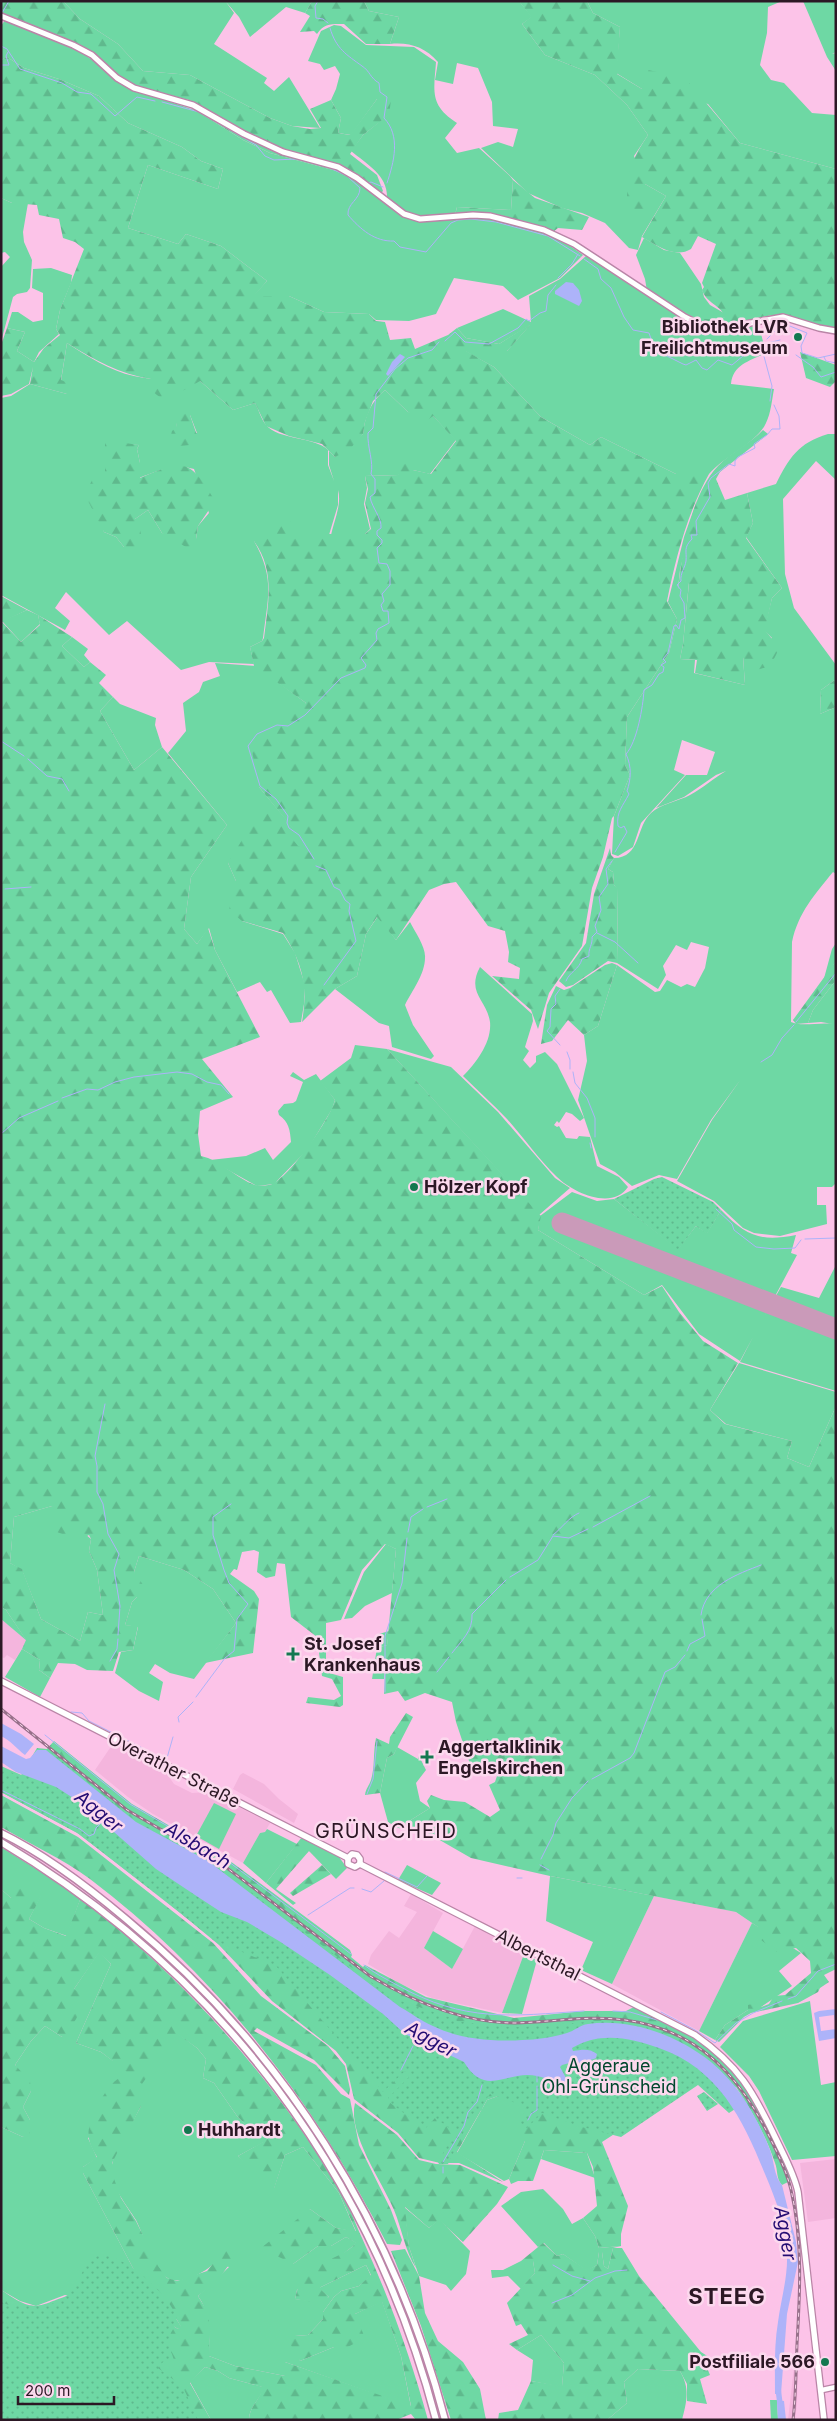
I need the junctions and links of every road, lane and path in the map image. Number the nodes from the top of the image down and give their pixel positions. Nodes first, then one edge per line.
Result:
1 (1, 16) edge
2 (836, 331) edge
3 (1, 1681) edge
4 (1, 1833) edge
5 (1, 1842) edge
6 (348, 1858) junction
7 (360, 1864) junction
8 (836, 2387) edge
9 (822, 2390) junction
10 (436, 2420) edge
11 (445, 2420) edge
12 (824, 2420) edge

1 - 2 main road
3 - 6 main road, Overather Straße
4 - 11 highway
5 - 10 highway
6 - 7 main road
6 - 7 main road
7 - 9 main road, Albertsthal
8 - 9 street
9 - 12 main road, Albertsthal

